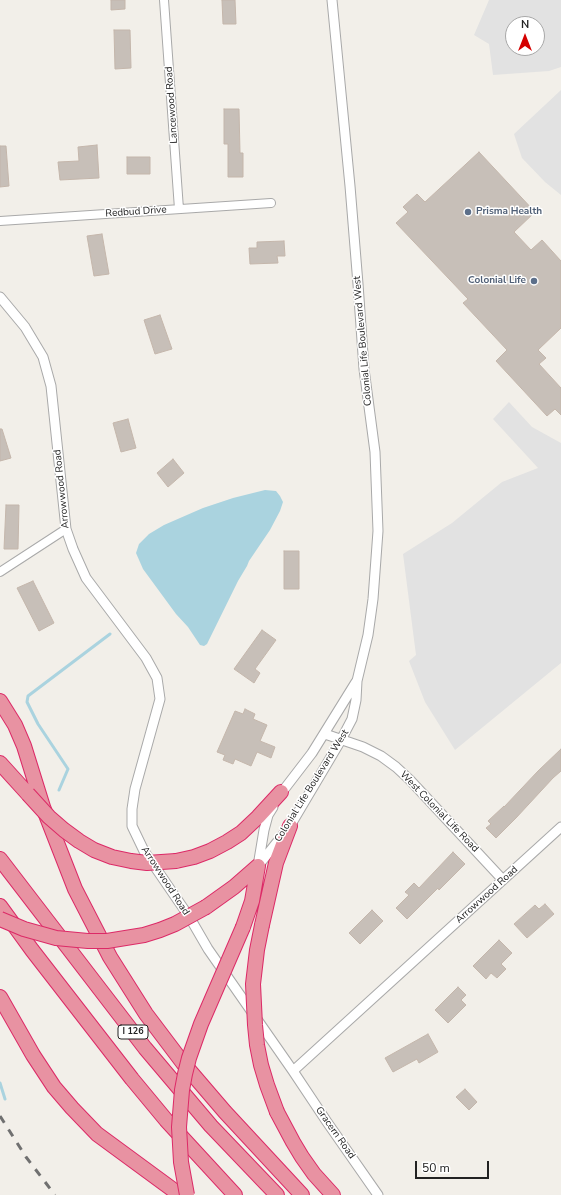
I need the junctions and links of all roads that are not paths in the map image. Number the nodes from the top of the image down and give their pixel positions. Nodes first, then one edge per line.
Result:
1 (164, 0) edge
2 (332, 0) edge
3 (271, 203) dead end
4 (179, 209) junction
5 (0, 221) edge
6 (0, 296) edge
7 (66, 529) junction
8 (0, 572) edge
9 (357, 681) junction
10 (0, 701) edge
11 (325, 734) junction
12 (341, 740) junction
13 (2, 765) edge
14 (282, 792) junction
15 (290, 826) junction
16 (561, 827) edge
17 (0, 859) edge
18 (258, 866) junction
19 (503, 880) junction
20 (0, 906) edge
21 (0, 919) edge
22 (0, 997) edge
23 (293, 1071) junction
24 (180, 1195) edge
25 (186, 1195) edge
26 (235, 1195) edge
27 (277, 1195) edge
28 (302, 1195) edge
29 (333, 1195) edge
30 (378, 1195) edge

1 - 4 street, Lancewood Road
2 - 9 street, Colonial Life Boulevard West
3 - 4 street, Redbud Drive
4 - 5 street, Redbud Drive
6 - 7 street, Arrowwood Road
7 - 8 street
7 - 23 street, Arrowwood Road
9 - 11 street, Colonial Life Boulevard West
9 - 12 street, Colonial Life Boulevard West
10 - 28 highway
11 - 12 street, West Colonial Life Road
11 - 14 street, Colonial Life Boulevard West
12 - 15 street, Colonial Life Boulevard West
12 - 19 street, West Colonial Life Road
13 - 14 highway, bridge
14 - 18 street, Colonial Life Boulevard West
15 - 18 street, Colonial Life Boulevard West
15 - 29 highway, bridge
16 - 19 street, Arrowwood Road
17 - 27 highway, I 126
18 - 21 highway, bridge
18 - 25 highway, bridge
19 - 23 street, Arrowwood Road
20 - 26 highway, I 126
22 - 24 highway
23 - 30 street, Gracern Road

